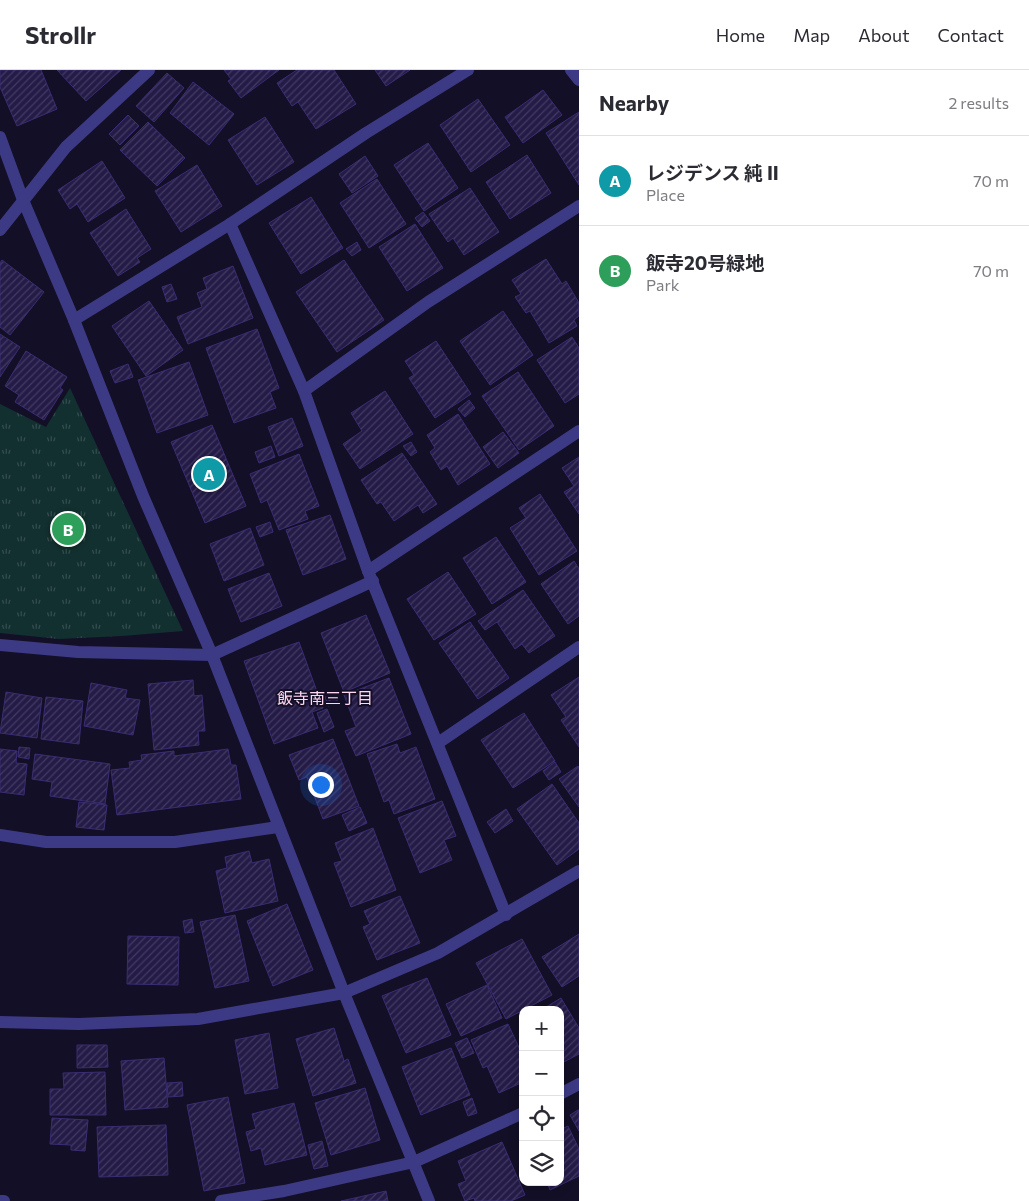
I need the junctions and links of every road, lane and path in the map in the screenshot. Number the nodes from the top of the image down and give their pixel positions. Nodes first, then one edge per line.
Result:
1 (149, 70) edge
2 (468, 70) edge
3 (571, 70) edge
4 (579, 80) edge
5 (0, 137) edge
6 (23, 200) junction
7 (579, 206) edge
8 (230, 224) junction
9 (0, 230) edge
10 (74, 320) junction
11 (304, 391) junction
12 (579, 431) edge
13 (370, 576) junction
14 (0, 645) edge
15 (579, 647) edge
16 (212, 655) junction
17 (438, 743) junction
18 (278, 827) junction
19 (0, 836) edge
20 (579, 872) edge
21 (506, 915) junction
22 (344, 993) junction
23 (0, 1022) edge
24 (579, 1084) edge
25 (564, 1092) edge
26 (519, 1115) edge
27 (414, 1162) junction
28 (0, 1201) edge
29 (4, 1201) edge
30 (221, 1201) edge
31 (429, 1201) edge

1 - 6 street
2 - 8 street
3 - 4 street
5 - 6 street
6 - 9 street
6 - 10 street
7 - 11 street
8 - 10 street
8 - 11 street
10 - 16 street
11 - 13 street
12 - 13 street
13 - 16 street
13 - 17 street
14 - 16 street
15 - 17 street
16 - 18 street
17 - 21 street
18 - 19 street
18 - 22 street
20 - 21 street
21 - 22 street
22 - 23 street
22 - 27 street
24 - 25 street
26 - 27 street
27 - 30 street
27 - 31 street
28 - 29 street

